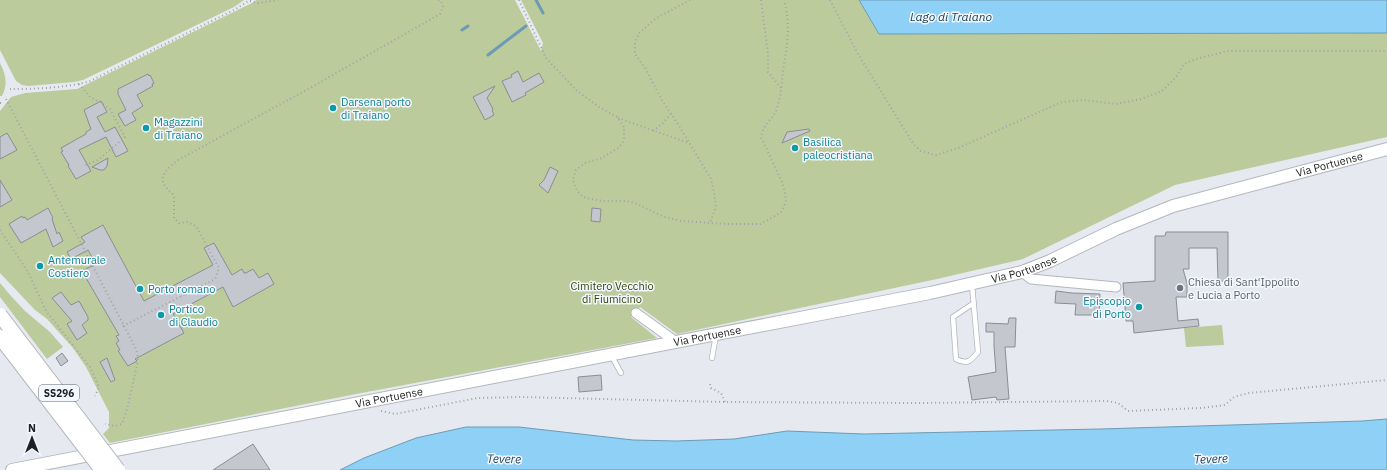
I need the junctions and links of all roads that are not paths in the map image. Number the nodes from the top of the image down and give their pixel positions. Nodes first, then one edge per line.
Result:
1 (1387, 149) edge
2 (1022, 272) junction
3 (972, 283) junction
4 (1116, 287) dead end
5 (974, 303) junction
6 (636, 313) dead end
7 (0, 315) edge
8 (716, 335) junction
9 (0, 337) edge
10 (676, 342) junction
11 (611, 355) junction
12 (712, 358) dead end
13 (621, 373) dead end
14 (12, 470) edge
15 (102, 470) edge
16 (118, 470) edge

1 - 2 street, Via Portuense
2 - 3 street, Via Portuense
2 - 4 street
3 - 5 lane
3 - 8 street, Via Portuense
5 - 5 lane
6 - 10 street
7 - 16 main road, SS296, bridge
8 - 10 street, Via Portuense
8 - 12 lane
9 - 15 main road, SS296, bridge
10 - 11 street, Via Portuense
11 - 13 lane
11 - 14 street, Via Portuense

